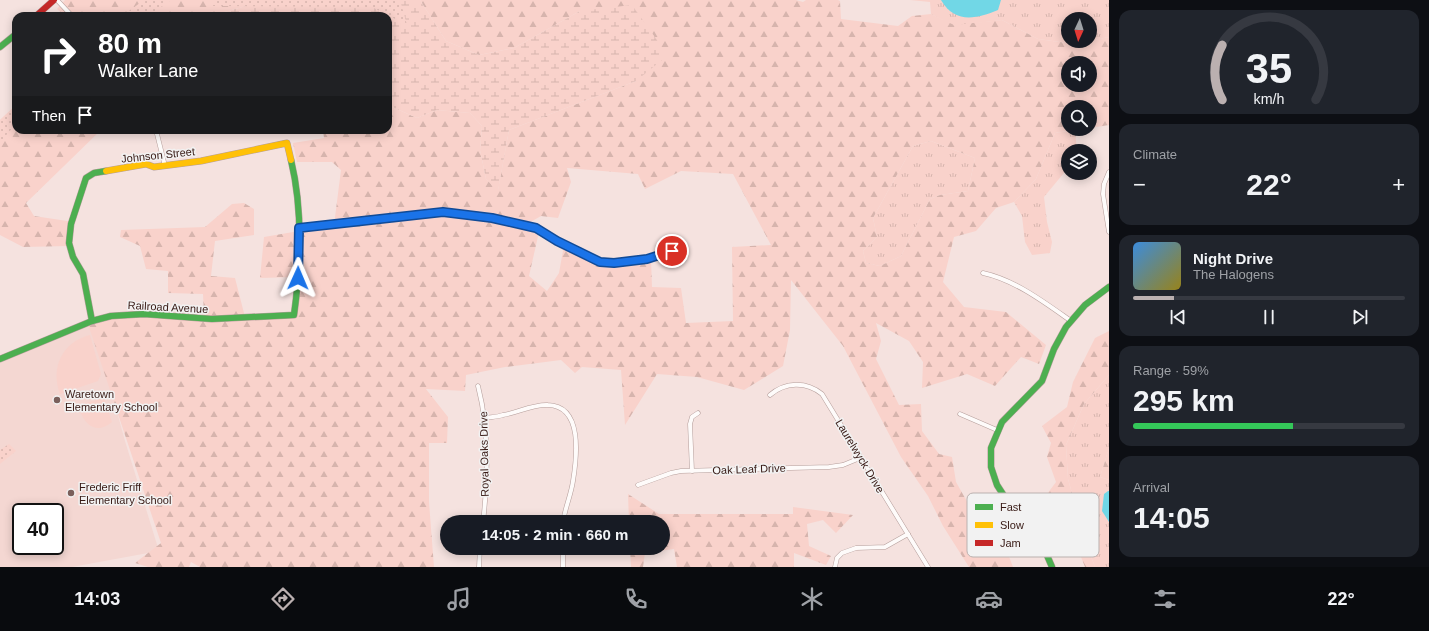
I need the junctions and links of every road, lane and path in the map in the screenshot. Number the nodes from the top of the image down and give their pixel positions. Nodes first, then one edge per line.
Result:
1 (54, 0) edge
2 (57, 0) edge
3 (40, 12) edge
4 (68, 12) edge
5 (12, 37) edge
6 (0, 47) edge
7 (157, 134) edge
8 (165, 166) junction
9 (1109, 172) edge
10 (299, 228) junction
11 (1109, 232) edge
12 (672, 251) dead end
13 (983, 273) dead end
14 (1109, 287) edge
15 (92, 321) junction
16 (1071, 321) junction
17 (0, 359) edge
18 (478, 386) dead end
19 (770, 395) dead end
20 (698, 413) dead end
21 (960, 414) dead end
22 (485, 418) junction
23 (997, 430) junction
24 (860, 458) junction
25 (692, 471) junction
26 (638, 485) dead end
27 (1002, 493) edge
28 (484, 515) edge
29 (565, 515) edge
30 (908, 534) junction
31 (480, 555) edge
32 (563, 555) edge
33 (1048, 557) edge
34 (479, 567) edge
35 (563, 567) edge
36 (835, 567) edge
37 (928, 567) edge
38 (1052, 567) edge

1 - 3 main road
2 - 4 street
5 - 6 main road
7 - 8 street
8 - 10 main road, Johnson Street
8 - 15 main road, Johnson Street
9 - 11 street
10 - 12 main road
10 - 15 main road, Railroad Avenue
13 - 16 street
14 - 16 main road
15 - 17 main road, Railroad Avenue
16 - 23 main road
18 - 22 street, Royal Oaks Drive
19 - 24 street, Laurelwyck Drive
20 - 25 street
21 - 23 street
22 - 28 street, Royal Oaks Drive
22 - 29 street
23 - 27 main road
24 - 25 street, Oak Leaf Drive
24 - 30 street, Laurelwyck Drive
25 - 26 street, Oak Leaf Drive
30 - 36 street
30 - 37 street, Laurelwyck Drive
31 - 34 street
32 - 35 street
33 - 38 main road

